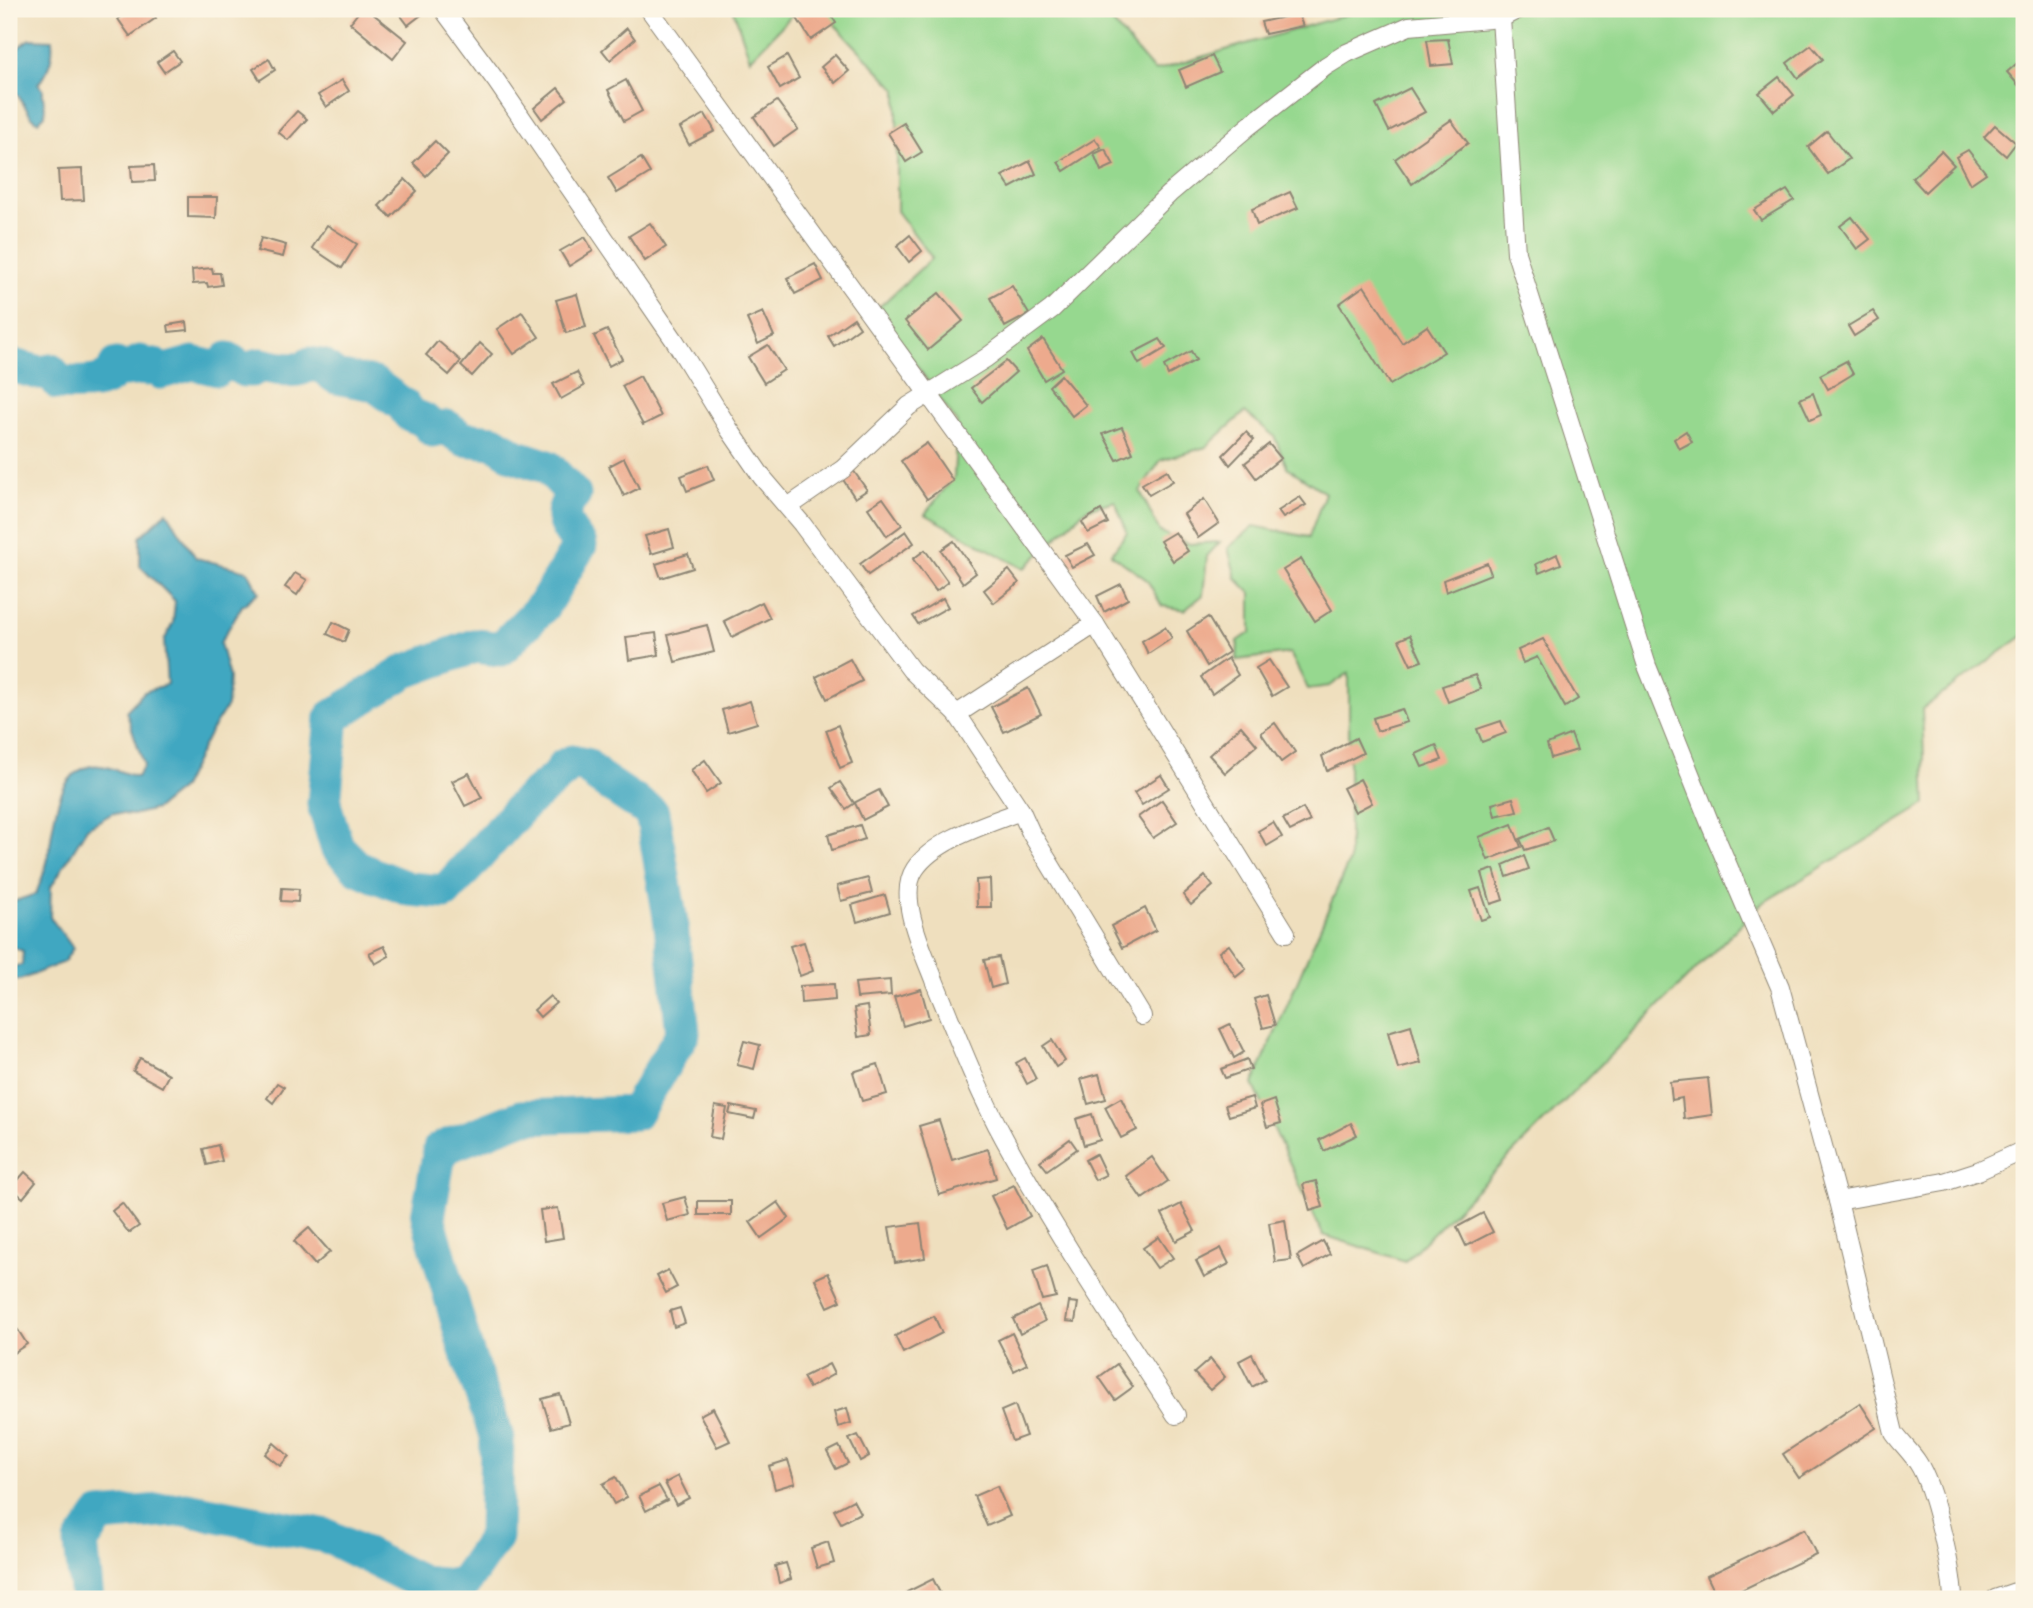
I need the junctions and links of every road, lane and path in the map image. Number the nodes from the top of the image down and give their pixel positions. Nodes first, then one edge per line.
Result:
1 (443, 9) edge
2 (649, 9) edge
3 (1519, 9) edge
4 (1501, 18) junction
5 (927, 393) junction
6 (788, 506) junction
7 (1095, 624) junction
8 (957, 714) junction
9 (1021, 811) junction
10 (1286, 933) dead end
11 (1142, 1016) dead end
12 (2024, 1150) edge
13 (1839, 1201) junction
14 (1176, 1415) dead end
15 (2024, 1589) edge
16 (1953, 1599) edge
17 (1995, 1599) edge

1 - 6 street
2 - 5 street
3 - 4 street
4 - 5 street
4 - 13 street
5 - 6 street
5 - 7 street
6 - 8 street
7 - 8 street
7 - 10 street
8 - 9 street
9 - 11 street
9 - 14 street
12 - 13 street
13 - 16 street
15 - 17 street

